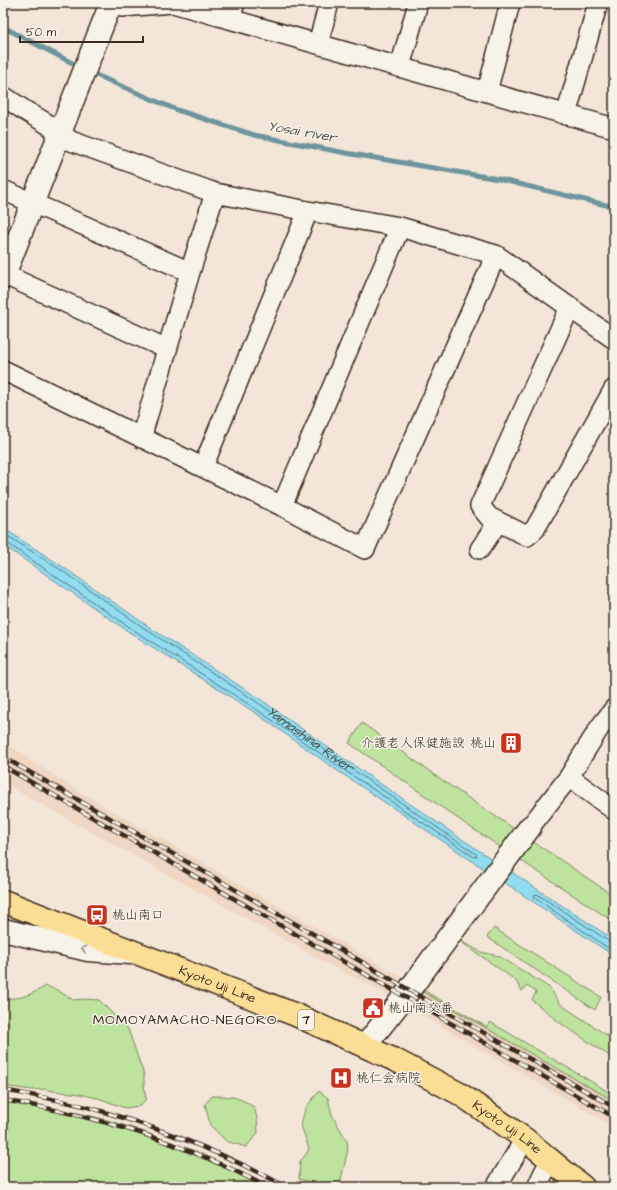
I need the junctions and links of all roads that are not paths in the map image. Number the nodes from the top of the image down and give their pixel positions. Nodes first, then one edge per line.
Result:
1 (329, 3) edge
2 (418, 3) edge
3 (510, 3) edge
4 (598, 3) edge
5 (109, 4) edge
6 (232, 11) edge
7 (318, 44) junction
8 (400, 67) junction
9 (487, 92) junction
10 (3, 96) edge
11 (566, 115) junction
12 (614, 128) edge
13 (59, 133) junction
14 (3, 190) edge
15 (215, 193) junction
16 (33, 203) junction
17 (308, 211) junction
18 (400, 227) junction
19 (496, 255) junction
20 (190, 272) junction
21 (3, 276) edge
22 (570, 307) junction
23 (614, 339) edge
24 (167, 349) junction
25 (3, 370) edge
26 (614, 389) edge
27 (140, 438) junction
28 (203, 468) junction
29 (282, 506) junction
30 (498, 522) junction
31 (480, 549) dead end
32 (614, 709) edge
33 (569, 777) junction
34 (614, 810) edge
35 (530, 827) joint
36 (3, 901) edge
37 (3, 930) edge
38 (137, 953) junction
39 (365, 1046) junction
40 (525, 1139) junction
41 (551, 1160) junction
42 (496, 1187) edge
43 (537, 1187) edge
44 (584, 1187) edge

1 - 7 street
2 - 8 street
3 - 9 street
4 - 11 street
5 - 6 street
5 - 13 street
6 - 7 street
7 - 8 street
8 - 9 street
9 - 11 street
10 - 13 street
11 - 12 street
13 - 15 street
13 - 16 street
14 - 16 street
15 - 17 street
15 - 20 street
16 - 20 street
16 - 21 street
17 - 18 street
17 - 28 street
18 - 19 street
18 - 29 street
19 - 22 street
19 - 29 street
20 - 24 street
21 - 24 street
22 - 23 street
22 - 30 street
24 - 27 street
25 - 27 street
26 - 30 street
27 - 28 street
28 - 29 street
30 - 31 street
32 - 33 street
33 - 34 street
33 - 35 street
35 - 39 street
36 - 38 main road, Kyoto Uji Line / 7
38 -> 37 street
38 - 39 main road, Kyoto Uji Line / 7
39 - 40 main road, Kyoto Uji Line / 7
40 - 41 main road, Kyoto Uji Line / 7
40 - 42 street
41 - 43 street
41 - 44 main road, Kyoto Uji Line / 7

